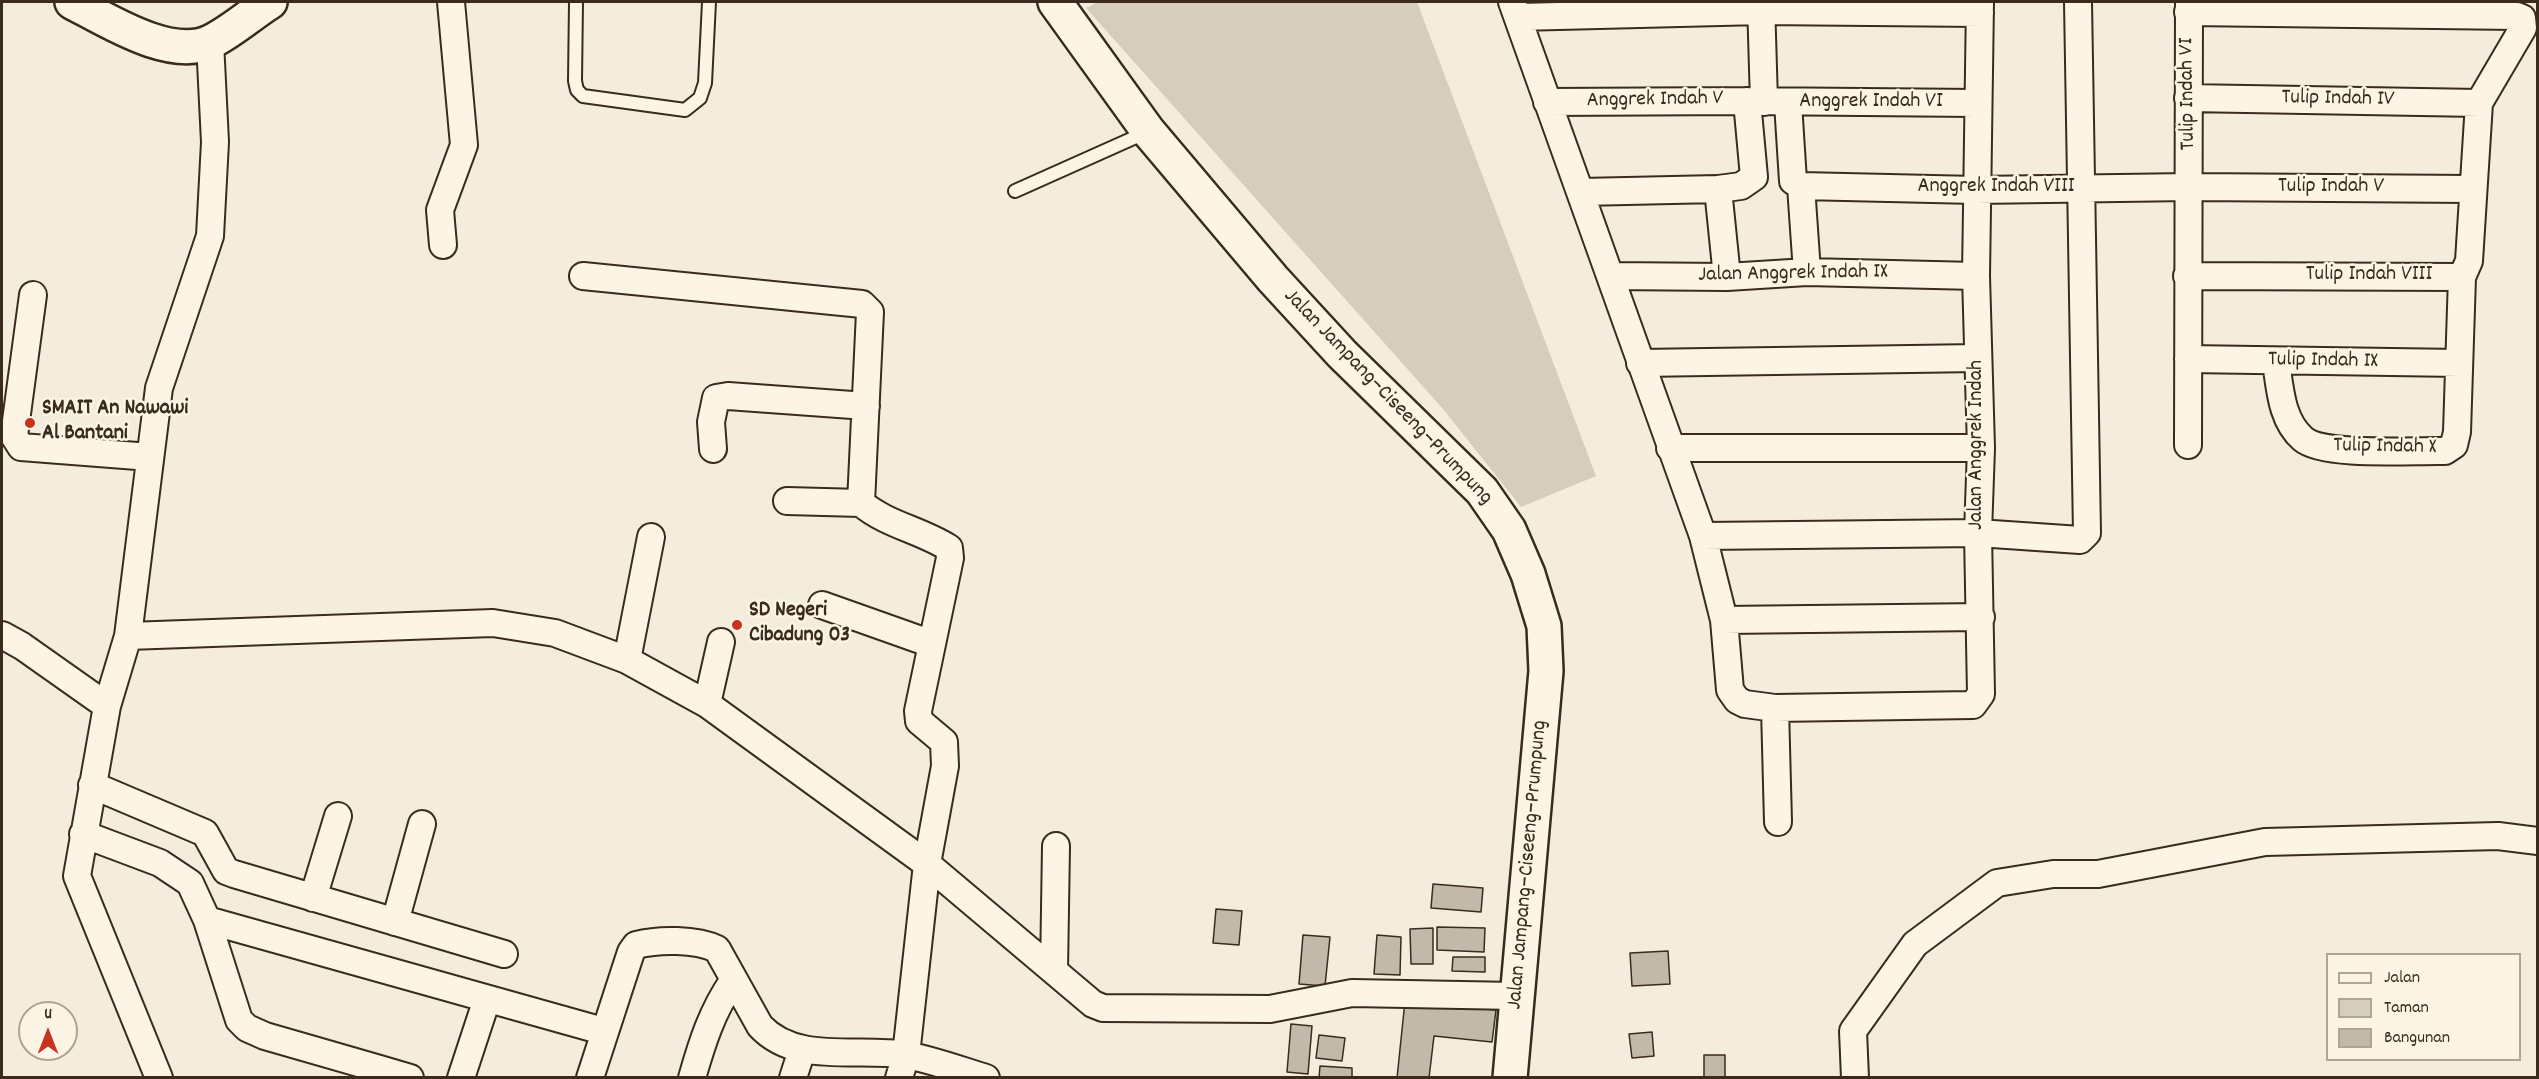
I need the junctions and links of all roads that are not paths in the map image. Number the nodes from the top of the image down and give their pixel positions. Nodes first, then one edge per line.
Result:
1 (72, 2) edge
2 (270, 2) edge
3 (450, 2) edge
4 (576, 2) edge
5 (709, 2) edge
6 (1055, 2) edge
7 (2078, 2) edge
8 (1761, 6) edge
9 (2188, 7) edge
10 (1980, 8) edge
11 (2394, 8) edge
12 (1515, 9) edge
13 (210, 42) junction
14 (2188, 98) junction
15 (2481, 99) junction
16 (1547, 102) junction
17 (1766, 102) junction
18 (1977, 104) junction
19 (1148, 131) junction
20 (1801, 186) junction
21 (2080, 187) junction
22 (2190, 187) junction
23 (1718, 189) junction
24 (2472, 189) junction
25 (1976, 190) junction
26 (1015, 191) dead end
27 (1581, 192) junction
28 (443, 245) dead end
29 (1807, 272) junction
30 (583, 276) dead end
31 (1610, 276) junction
32 (1976, 276) junction
33 (2187, 276) junction
34 (1727, 277) junction
35 (2462, 277) junction
36 (33, 295) dead end
37 (1978, 358) junction
38 (2188, 359) junction
39 (2276, 362) junction
40 (1640, 363) junction
41 (2459, 363) junction
42 (866, 406) junction
43 (2188, 445) dead end
44 (1670, 448) junction
45 (1981, 448) junction
46 (713, 449) dead end
47 (150, 458) junction
48 (787, 501) dead end
49 (861, 503) junction
50 (1978, 533) junction
51 (1703, 536) junction
52 (651, 537) dead end
53 (822, 605) dead end
54 (1981, 617) junction
55 (1724, 620) junction
56 (2, 635) edge
57 (128, 636) junction
58 (721, 642) dead end
59 (932, 644) junction
60 (627, 660) junction
61 (707, 704) junction
62 (106, 706) junction
63 (1775, 708) junction
64 (92, 785) junction
65 (338, 816) dead end
66 (1778, 822) dead end
67 (422, 824) dead end
68 (83, 834) junction
69 (2538, 842) edge
70 (1056, 846) dead end
71 (927, 864) junction
72 (313, 897) junction
73 (207, 920) junction
74 (394, 922) junction
75 (504, 954) dead end
76 (1054, 971) junction
77 (733, 981) junction
78 (1516, 996) junction
79 (487, 999) junction
80 (603, 1031) junction
81 (802, 1050) junction
82 (903, 1066) edge
83 (374, 1073) edge
84 (159, 1077) edge
85 (410, 1077) edge
86 (461, 1077) edge
87 (590, 1077) edge
88 (692, 1077) edge
89 (793, 1077) edge
90 (986, 1077) edge
91 (1510, 1077) edge
92 (1855, 1077) edge

1 - 13 main road
2 - 13 main road
3 - 28 street
4 - 5 lane
6 - 19 main road, Jalan Jampang–Ciseeng–Prumpung
7 - 21 street
8 - 10 street
8 - 12 street
8 - 17 street
9 - 11 street
9 - 14 street, Tulip Indah VI
10 - 18 street, Jalan Anggrek Indah
11 - 15 street
12 - 16 street
13 - 47 street
14 - 15 street, Tulip Indah IV
14 - 22 street, Tulip Indah VI
15 - 24 street, Tulip Indah VIII
16 - 17 street, Anggrek Indah V
16 - 27 street
17 - 18 street, Anggrek Indah VI
17 - 20 street
17 - 23 street
18 - 25 street, Jalan Anggrek Indah
19 - 26 lane
19 - 78 main road, Jalan Jampang–Ciseeng–Prumpung
20 - 25 street, Anggrek Indah VIII
20 - 29 street
21 - 22 street, Anggrek Indah VIII
21 - 25 street, Anggrek Indah VIII
21 - 50 street
22 - 24 street, Tulip Indah V
22 - 33 street, Tulip Indah VI
23 - 27 street
23 - 34 street
24 - 35 street, Tulip Indah VIII
25 - 32 street, Jalan Anggrek Indah
27 - 31 street
29 - 32 street, Jalan Anggrek Indah IX
29 - 34 street, Jalan Anggrek Indah IX
30 - 42 street
31 - 34 street, Jalan Anggrek Indah IX
31 - 40 street
32 - 37 street, Jalan Anggrek Indah
33 - 35 street, Tulip Indah VIII
33 - 38 street, Tulip Indah VI
35 - 41 street, Tulip Indah X
36 - 47 street
37 - 40 street
37 - 45 street, Jalan Anggrek Indah
38 - 39 street, Tulip Indah IX
38 - 43 street, Tulip Indah VI
39 - 41 street, Tulip Indah IX
39 - 41 street, Tulip Indah X
40 - 44 street
42 - 46 street
42 - 49 street
44 - 45 street
44 - 51 street
45 - 50 street, Jalan Anggrek Indah
47 - 57 street
48 - 49 street
49 - 59 street
50 - 51 street
50 - 54 street, Jalan Anggrek Indah
51 - 55 street
52 - 60 street
53 - 59 street
54 - 55 street
54 - 63 street, Jalan Anggrek Indah
55 - 63 street
56 - 62 street
57 - 60 street
57 - 62 street
58 - 61 street
59 - 71 street
60 - 61 street
61 - 71 street
62 - 64 street
63 - 66 street
64 - 68 street
64 - 72 street
65 - 72 street
67 - 74 street
68 - 73 street
68 - 84 street
69 - 92 street
70 - 76 street
71 - 76 street
71 - 82 street
72 - 74 street
73 - 79 street
73 - 83 street
74 - 75 street
76 - 78 street
77 - 80 street
77 - 81 street
77 - 88 street
78 - 91 main road, Jalan Jampang–Ciseeng–Prumpung
79 - 80 street
79 - 86 street
80 - 87 street
81 - 82 street
81 - 89 street
82 - 90 street
83 - 85 street

